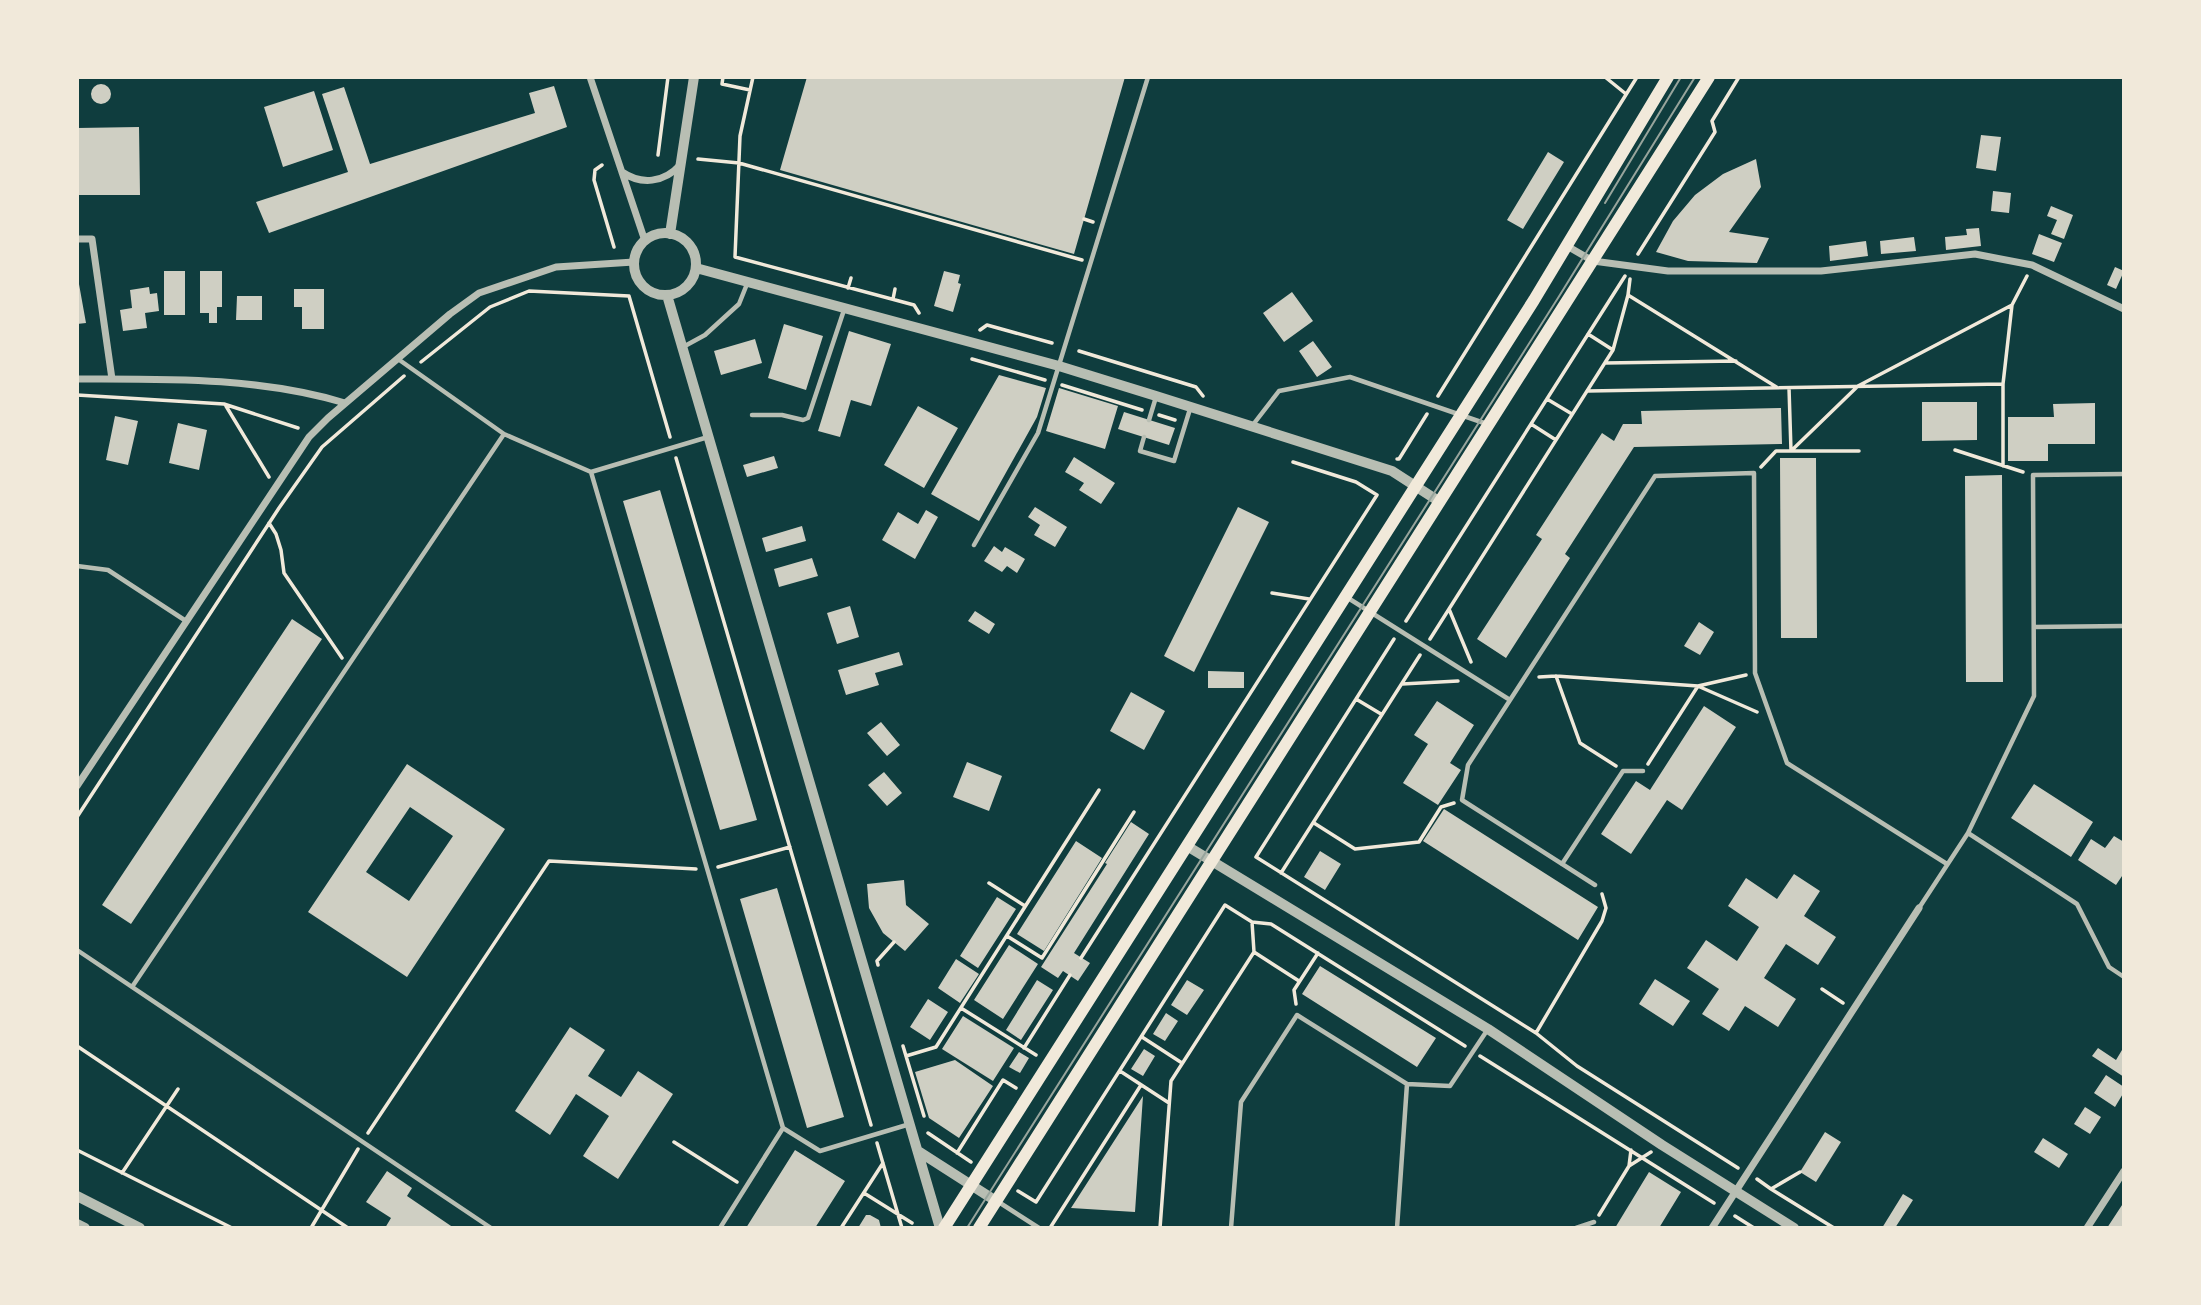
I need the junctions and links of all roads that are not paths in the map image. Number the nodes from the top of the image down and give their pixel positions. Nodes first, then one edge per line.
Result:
1 (590, 77) edge
2 (694, 77) edge
3 (1148, 77) edge
4 (1668, 77) edge
5 (1709, 77) edge
6 (681, 164) junction
7 (621, 171) junction
8 (670, 234) junction
9 (77, 239) edge
10 (645, 241) junction
11 (1567, 246) junction
12 (1593, 261) junction
13 (634, 262) junction
14 (696, 268) junction
15 (748, 282) junction
16 (667, 295) junction
17 (844, 308) junction
18 (2124, 309) edge
19 (682, 347) junction
20 (397, 358) junction
21 (1059, 366) junction
22 (77, 379) edge
23 (112, 379) junction
24 (1156, 396) junction
25 (345, 403) junction
26 (1190, 407) junction
27 (752, 415) dead end
28 (1461, 415) junction
29 (1149, 420) dead end
30 (1489, 425) junction
31 (1251, 426) junction
32 (504, 434) junction
33 (708, 437) junction
34 (1144, 437) dead end
35 (591, 472) junction
36 (2124, 474) edge
37 (1415, 486) junction
38 (1440, 502) junction
39 (974, 545) dead end
40 (77, 566) edge
41 (1346, 596) junction
42 (1370, 612) junction
43 (186, 621) junction
44 (2124, 626) edge
45 (2034, 627) junction
46 (1510, 700) junction
47 (1643, 771) road end
48 (77, 786) edge
49 (1968, 834) junction
50 (1187, 846) junction
51 (1212, 861) junction
52 (1562, 864) junction
53 (1947, 864) junction
54 (1595, 885) road end
55 (1919, 908) joint
56 (77, 950) edge
57 (2124, 977) edge
58 (132, 987) junction
59 (1488, 1029) junction
60 (1407, 1084) junction
61 (911, 1125) junction
62 (783, 1128) junction
63 (918, 1151) junction
64 (2124, 1171) edge
65 (971, 1185) junction
66 (1735, 1191) junction
67 (77, 1196) edge
68 (996, 1201) junction
69 (1594, 1222) road end
70 (77, 1224) edge
71 (85, 1228) edge
72 (140, 1228) edge
73 (491, 1228) edge
74 (720, 1228) edge
75 (942, 1228) edge
76 (979, 1228) edge
77 (1040, 1228) edge
78 (1231, 1228) edge
79 (1396, 1228) edge
80 (1576, 1228) edge
81 (1712, 1228) edge
82 (1794, 1228) edge
83 (2087, 1228) edge

1 - 7 street
2 - 6 street
3 - 21 lane
4 - 11 main road
5 - 12 main road
6 - 7 street
6 - 8 street
7 - 10 street
8 - 10 street
8 - 14 street
9 - 23 street
10 - 13 street
11 - 12 street
11 - 28 main road
12 - 18 street
12 - 30 main road
13 - 16 street
13 - 20 street
14 - 15 street
14 - 16 street
15 - 17 street
15 - 19 lane
16 - 19 street
17 - 21 street
17 - 27 lane
19 - 33 street
20 - 25 street
20 - 32 lane
21 - 24 street
21 - 39 lane
22 - 23 street
23 - 25 street
24 - 26 street
24 - 29 lane
25 - 43 street
26 - 31 street
26 - 34 lane
28 - 30 lane
28 - 31 lane
28 - 37 main road
30 - 38 main road
31 - 37 street
32 - 35 lane
32 - 58 lane
33 - 35 lane
33 - 61 street
35 - 62 lane
36 - 45 lane
37 - 38 street
37 - 41 main road
38 - 42 main road
40 - 43 lane
41 - 42 lane
41 - 50 main road
42 - 46 lane
42 - 51 main road
43 - 48 street
44 - 45 lane
45 - 49 lane
46 - 52 lane
46 - 53 lane
47 - 52 lane
49 - 53 lane
49 - 57 lane
50 - 51 street
50 - 65 main road
51 - 59 street
51 - 68 main road
52 - 54 lane
53 - 55 lane
55 - 66 street
56 - 58 lane
58 - 73 lane
59 - 60 lane
59 - 66 street
60 - 78 lane
60 - 79 lane
61 - 62 lane
61 - 63 street
62 - 74 lane
63 - 65 street
63 - 75 street
64 - 83 street
65 - 68 street
65 - 75 main road
66 - 81 street
66 - 82 street
67 - 72 street
68 - 76 main road
68 - 77 lane
69 - 80 lane
70 - 71 street

